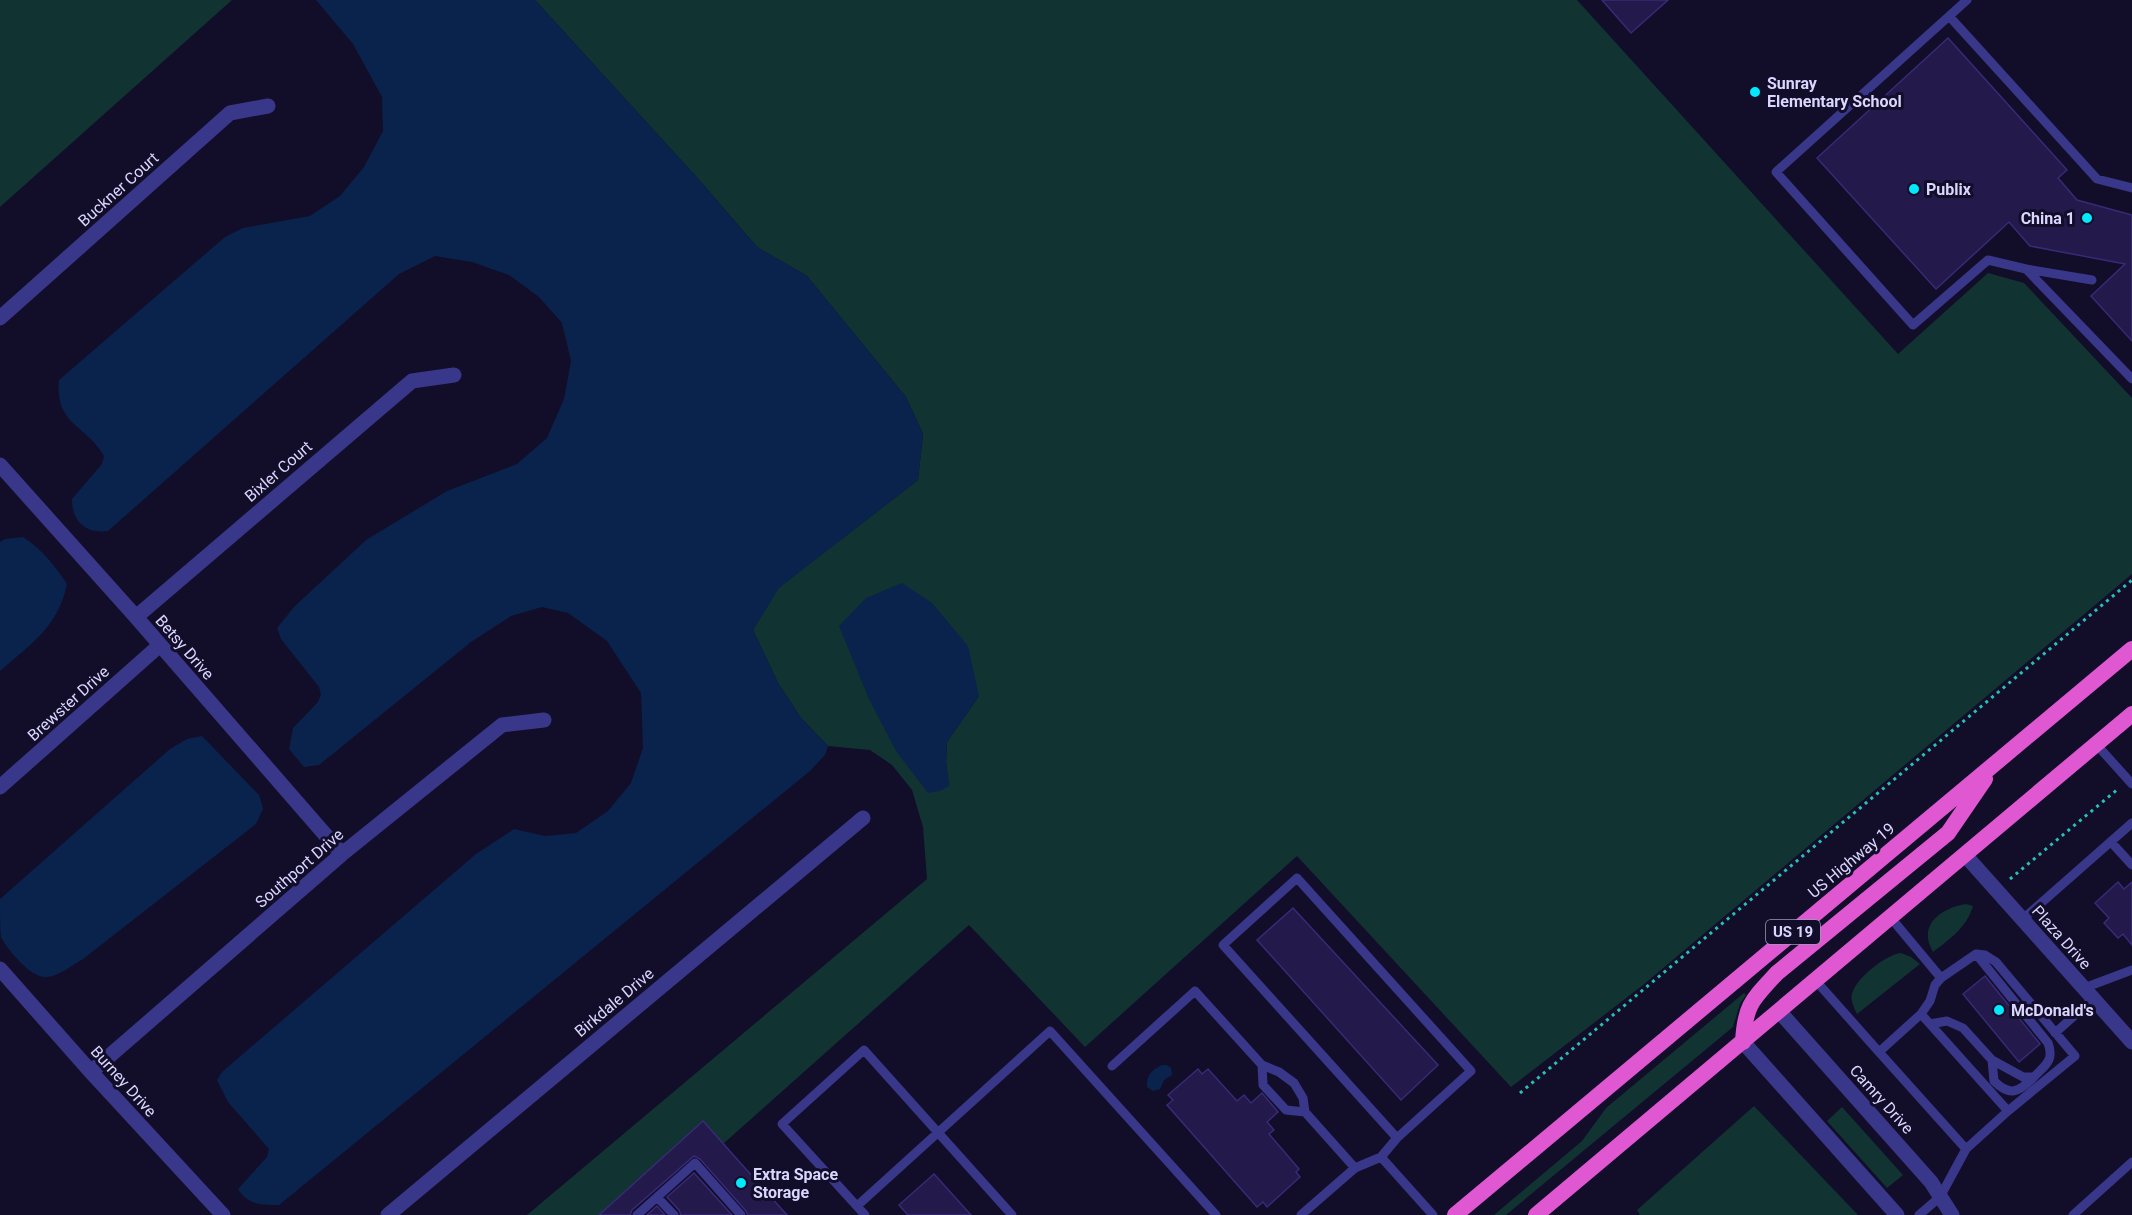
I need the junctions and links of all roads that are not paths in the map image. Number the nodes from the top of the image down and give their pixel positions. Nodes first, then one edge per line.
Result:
1 (1967, 0) edge
2 (1949, 16) junction
3 (268, 106) dead end
4 (2132, 188) edge
5 (2026, 269) junction
6 (2092, 280) dead end
7 (0, 318) edge
8 (454, 375) dead end
9 (2132, 379) edge
10 (0, 465) edge
11 (136, 617) junction
12 (160, 645) junction
13 (2132, 649) edge
14 (2132, 714) edge
15 (544, 720) dead end
16 (2096, 744) junction
17 (1997, 762) junction
18 (2132, 784) edge
19 (0, 787) edge
20 (863, 818) dead end
21 (2132, 823) edge
22 (2111, 842) junction
23 (342, 854) junction
24 (1965, 855) junction
25 (2132, 865) edge
26 (1891, 918) junction
27 (2023, 919) junction
28 (1976, 954) junction
29 (0, 969) edge
30 (2132, 970) edge
31 (1941, 978) junction
32 (1815, 981) junction
33 (2089, 994) junction
34 (1779, 1011) junction
35 (1921, 1014) junction
36 (1930, 1024) junction
37 (2055, 1033) junction
38 (1743, 1042) junction
39 (2132, 1042) edge
40 (1879, 1052) junction
41 (1992, 1060) junction
42 (1263, 1065) junction
43 (1112, 1066) dead end
44 (91, 1071) junction
45 (2034, 1077) junction
46 (2008, 1111) junction
47 (1305, 1113) junction
48 (938, 1133) junction
49 (1397, 1138) junction
50 (1966, 1149) junction
51 (1380, 1157) junction
52 (2132, 1162) edge
53 (1355, 1168) junction
54 (657, 1197) junction
55 (1940, 1197) junction
56 (857, 1206) junction
57 (1213, 1214) edge
58 (223, 1215) edge
59 (388, 1215) edge
60 (637, 1215) edge
61 (674, 1215) edge
62 (741, 1215) edge
63 (865, 1215) edge
64 (1012, 1215) edge
65 (1301, 1215) edge
66 (1433, 1215) edge
67 (1455, 1215) edge
68 (1536, 1215) edge
69 (1897, 1215) edge
70 (1919, 1215) edge
71 (1952, 1215) edge
72 (2073, 1215) edge

1 - 2 lane
2 - 4 lane
2 - 5 lane
3 - 7 street, Buckner Court
5 - 6 lane
5 - 9 lane
8 - 11 street, Bixler Court
10 - 11 street, Betsy Drive
11 - 12 street, Betsy Drive
12 - 19 street, Brewster Drive
12 - 23 street, Betsy Drive
13 - 17 highway, US Highway 19 / US 19
14 - 16 highway
15 - 23 street, Southport Drive
16 - 18 lane
16 - 24 highway
17 - 38 highway
17 - 67 highway, US Highway 19 / US 19
20 - 59 street, Birkdale Drive
21 - 22 lane
22 - 25 lane
22 - 27 lane
23 - 44 street, Southport Drive
24 - 26 highway
24 - 27 street, Plaza Drive
26 - 31 lane
26 - 32 highway
27 - 33 street, Plaza Drive
28 - 31 lane
28 - 37 lane
28 - 45 lane
29 - 44 street, Burney Drive
30 - 33 lane
31 - 35 lane
32 - 34 highway
32 - 40 lane
33 - 37 lane
33 - 39 street, Plaza Drive
34 - 38 highway
34 - 55 street, Camry Drive
35 - 36 lane
35 - 40 lane
36 - 41 lane
36 - 46 lane
37 - 46 lane
38 - 68 highway
38 - 69 street
40 - 50 lane
41 - 45 lane
41 - 45 lane
42 - 43 lane
42 - 47 lane
42 - 47 lane
44 - 58 street, Burney Drive
46 - 50 lane
47 - 53 lane
48 - 56 lane
48 - 56 lane
48 - 57 lane
48 - 64 lane
49 - 49 lane
49 - 51 lane
50 - 55 lane
51 - 53 lane
51 - 66 lane
52 - 72 lane
53 - 65 lane
54 - 60 lane
54 - 61 lane
54 - 62 lane
55 - 70 lane
55 - 71 street, Camry Drive
56 - 63 lane

